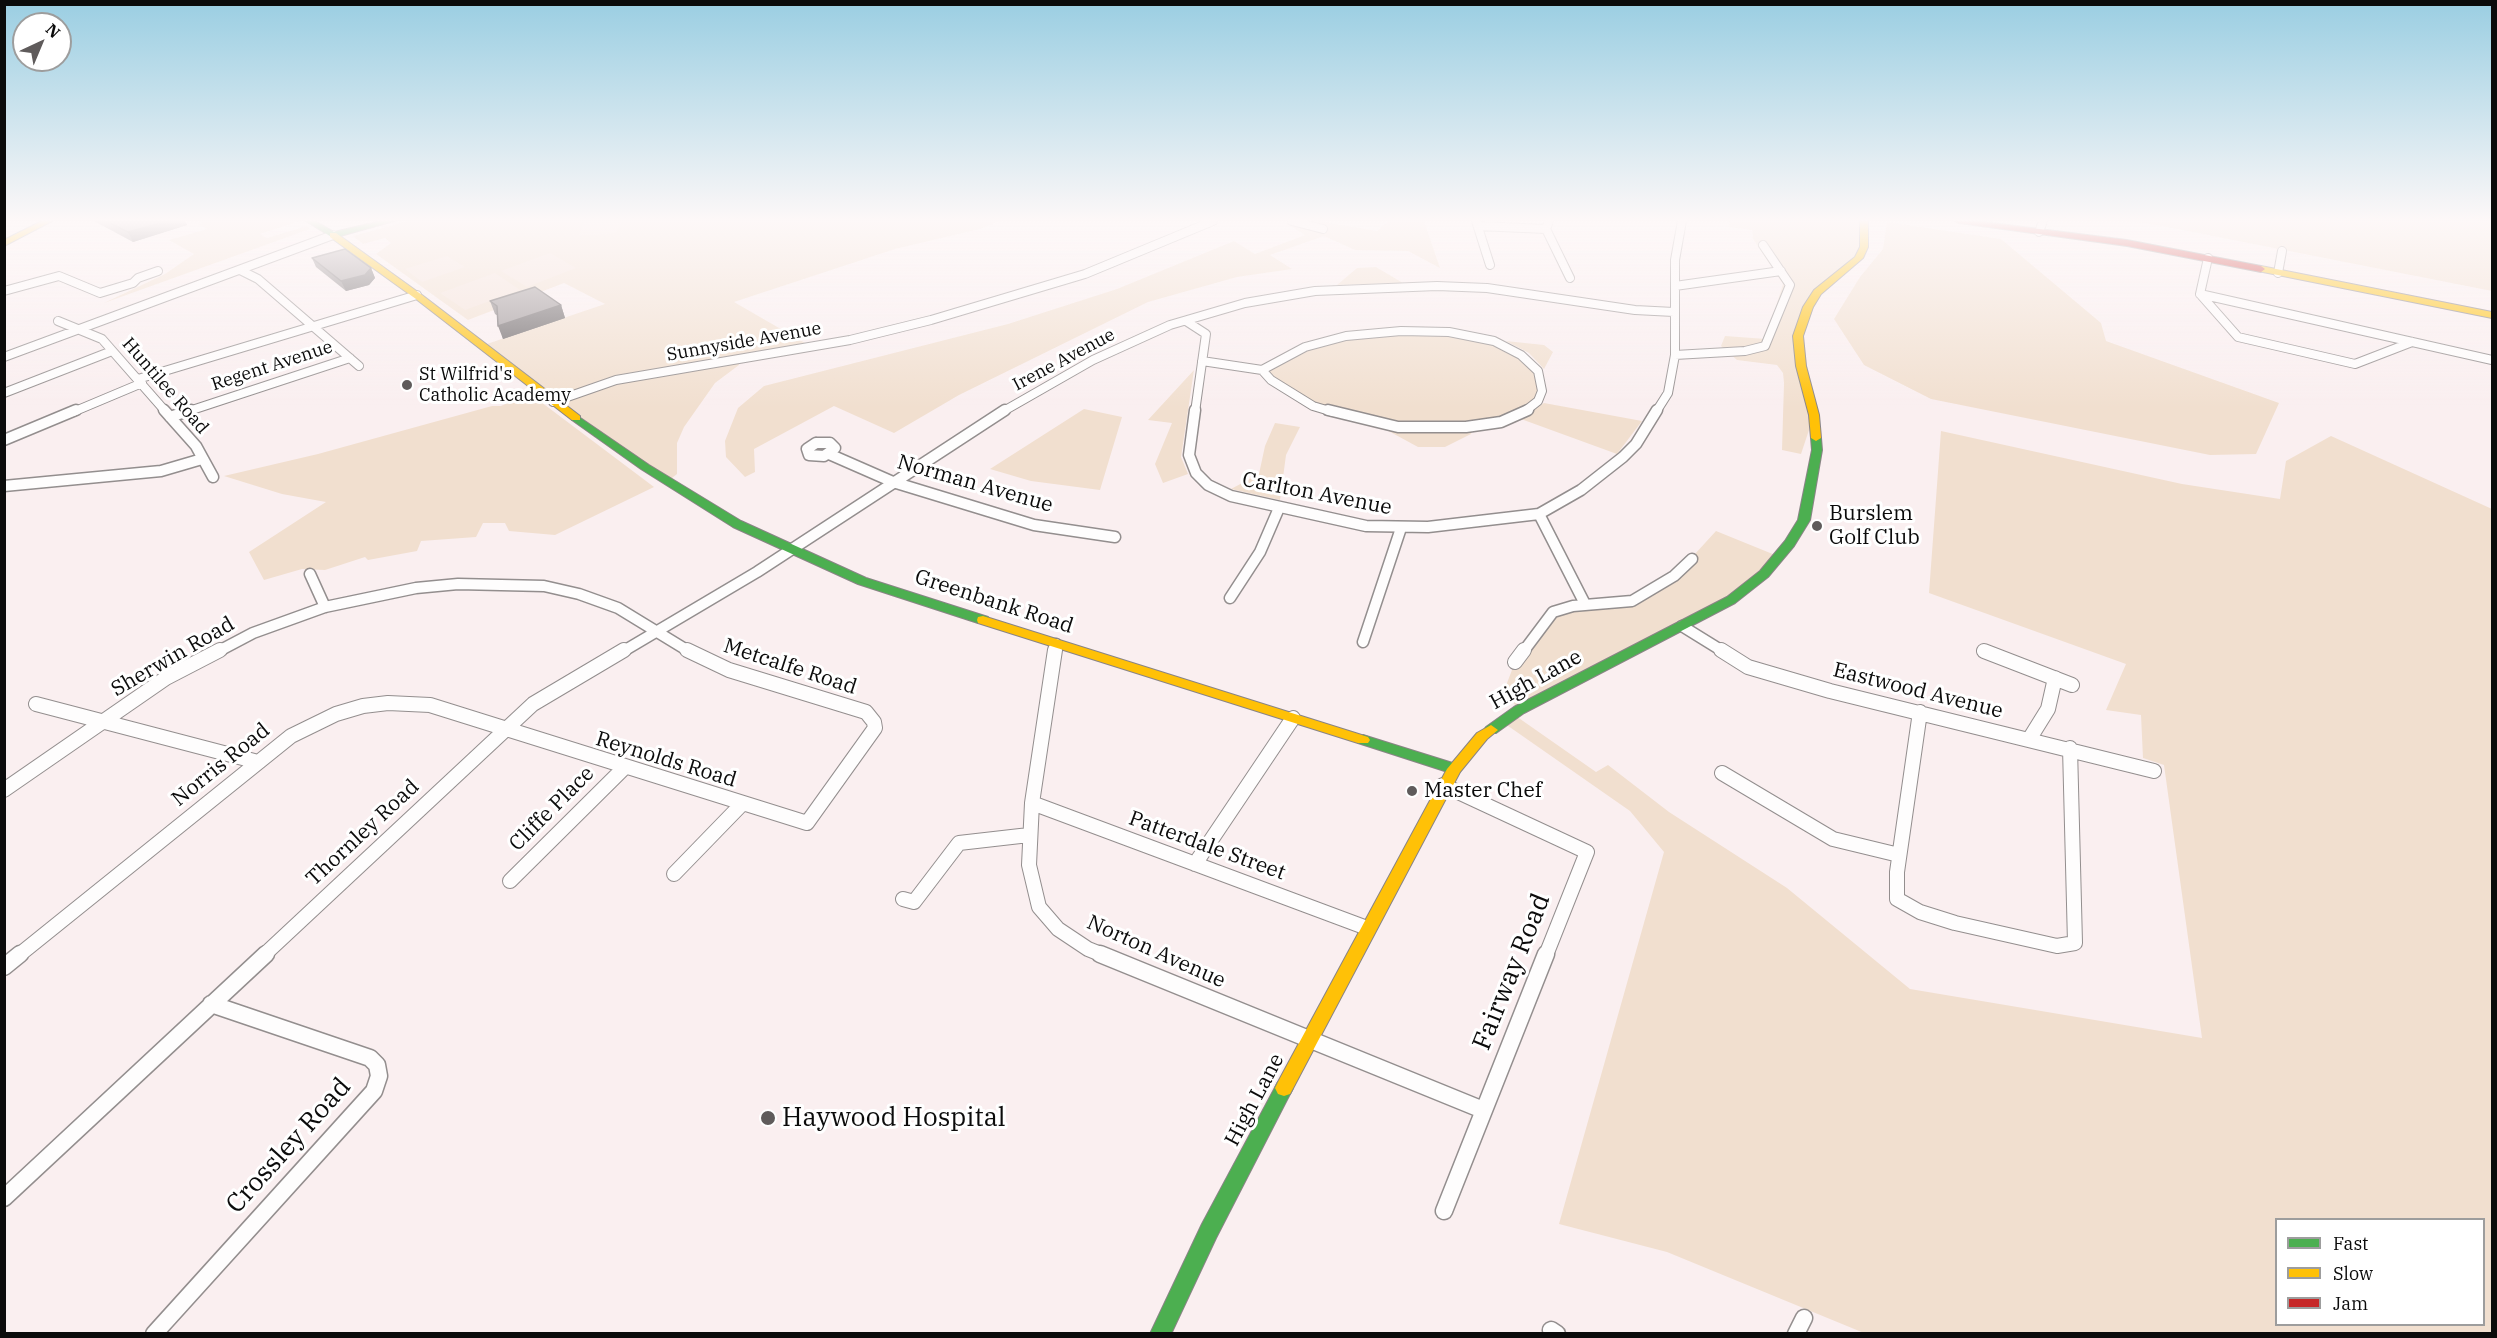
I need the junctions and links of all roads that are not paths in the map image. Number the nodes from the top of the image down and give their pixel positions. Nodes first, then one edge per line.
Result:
1 (32, 283) edge
2 (77, 283) edge
3 (132, 283) edge
4 (204, 283) edge
5 (263, 283) edge
6 (401, 283) edge
7 (1053, 283) edge
8 (1687, 283) edge
9 (1789, 283) edge
10 (1826, 283) edge
11 (2202, 283) edge
12 (2331, 283) edge
13 (1675, 285) joint
14 (4, 291) edge
15 (2200, 294) junction
16 (417, 295) junction
17 (1674, 312) junction
18 (2493, 315) edge
19 (58, 321) dead end
20 (1186, 321) junction
21 (311, 326) junction
22 (80, 329) junction
23 (2412, 342) junction
24 (112, 351) junction
25 (1675, 355) junction
26 (4, 357) edge
27 (350, 358) junction
28 (2493, 360) edge
29 (1202, 361) junction
30 (359, 366) dead end
31 (1262, 370) junction
32 (140, 381) junction
33 (4, 393) edge
34 (554, 402) junction
35 (170, 417) junction
36 (4, 440) edge
37 (829, 454) dead end
38 (202, 459) junction
39 (213, 477) dead end
40 (893, 482) junction
41 (4, 486) edge
42 (1279, 507) junction
43 (1539, 514) junction
44 (1401, 528) junction
45 (1115, 537) dead end
46 (790, 550) junction
47 (1692, 559) dead end
48 (310, 574) dead end
49 (1230, 598) dead end
50 (1586, 604) junction
51 (325, 607) junction
52 (1682, 626) junction
53 (655, 632) junction
54 (1363, 642) dead end
55 (1056, 644) junction
56 (1984, 651) dead end
57 (1515, 662) dead end
58 (2055, 678) junction
59 (2072, 685) dead end
60 (36, 704) dead end
61 (1920, 712) junction
62 (1293, 718) junction
63 (100, 722) junction
64 (504, 730) junction
65 (2030, 738) junction
66 (2070, 748) junction
67 (258, 762) junction
68 (624, 768) junction
69 (1454, 769) junction
70 (2154, 771) dead end
71 (1722, 772) dead end
72 (1443, 785) junction
73 (4, 790) edge
74 (1032, 803) junction
75 (741, 804) junction
76 (813, 815) joint
77 (1029, 835) junction
78 (1899, 855) junction
79 (1196, 864) junction
80 (674, 874) dead end
81 (510, 881) dead end
82 (903, 899) dead end
83 (1367, 928) junction
84 (4, 967) edge
85 (211, 1004) junction
86 (1311, 1039) junction
87 (1483, 1110) junction
88 (4, 1198) edge
89 (1444, 1211) dead end
90 (154, 1334) edge
91 (1160, 1334) edge

1 - 14 street
2 - 3 street
4 - 22 street
5 - 21 street
6 - 16 street, Greenbank Road
7 - 34 street, Sunnyside Avenue
8 - 13 street
9 - 25 street
10 - 52 street, High Lane
11 - 15 street
12 - 18 street
13 - 17 street, Carlton Avenue
15 - 23 street
15 - 23 street
16 - 21 street
16 - 34 street, Greenbank Road
17 - 20 street, Irene Avenue
17 - 25 street, Carlton Avenue
19 - 22 street, Huntilee Road
20 - 29 street, Carlton Avenue
20 - 40 street, Irene Avenue
21 - 27 street
21 - 32 street
22 - 24 street, Huntilee Road
22 - 26 street
23 - 28 street
24 - 32 street, Huntilee Road
24 - 33 street
25 - 43 street, Carlton Avenue
27 - 30 street
27 - 35 street, Regent Avenue
29 - 31 street
29 - 42 street, Carlton Avenue
31 - 31 street
32 - 35 street, Huntilee Road
32 - 36 street
34 - 46 street, Greenbank Road
35 - 38 street, Huntilee Road
37 - 40 street, Norman Avenue
38 - 39 street, Huntilee Road
38 - 41 street
40 - 45 street, Norman Avenue
40 - 46 street, Irene Avenue
42 - 44 street, Carlton Avenue
42 - 49 street
43 - 44 street, Carlton Avenue
43 - 50 street
44 - 54 street
46 - 53 street, Thornley Road
46 - 55 street, Greenbank Road
47 - 50 street
48 - 51 street
50 - 57 street
51 - 53 street, Sherwin Road
51 - 63 street, Sherwin Road
52 - 61 street, Eastwood Avenue
52 - 69 street, High Lane
53 - 64 street, Thornley Road
53 - 76 street, Metcalfe Road
55 - 62 street, Greenbank Road
55 - 74 street, Norton Avenue
56 - 58 street
58 - 59 street
58 - 65 street
60 - 63 street
61 - 65 street, Eastwood Avenue
61 - 78 street
62 - 69 street, Greenbank Road
62 - 79 street
63 - 67 street
63 - 73 street, Sherwin Road
64 - 67 street, Norris Road
64 - 68 street, Reynolds Road
64 - 85 street, Thornley Road
65 - 66 street, Eastwood Avenue
66 - 70 street, Eastwood Avenue
66 - 78 street
67 - 84 street, Norris Road
68 - 75 street, Reynolds Road
68 - 81 street, Cliffe Place
69 - 72 street, High Lane
71 - 78 street
72 - 83 street, High Lane
72 - 87 street, Fairway Road
74 - 77 street, Norton Avenue
74 - 79 street, Patterdale Street
75 - 76 street, Reynolds Road
75 - 80 street
77 - 82 street
77 - 86 street, Norton Avenue
79 - 83 street, Patterdale Street
83 - 86 street, High Lane
85 - 88 street, Thornley Road
85 - 90 street, Crossley Road
86 - 87 street, Norton Avenue
86 - 91 street, High Lane
87 - 89 street, Fairway Road

